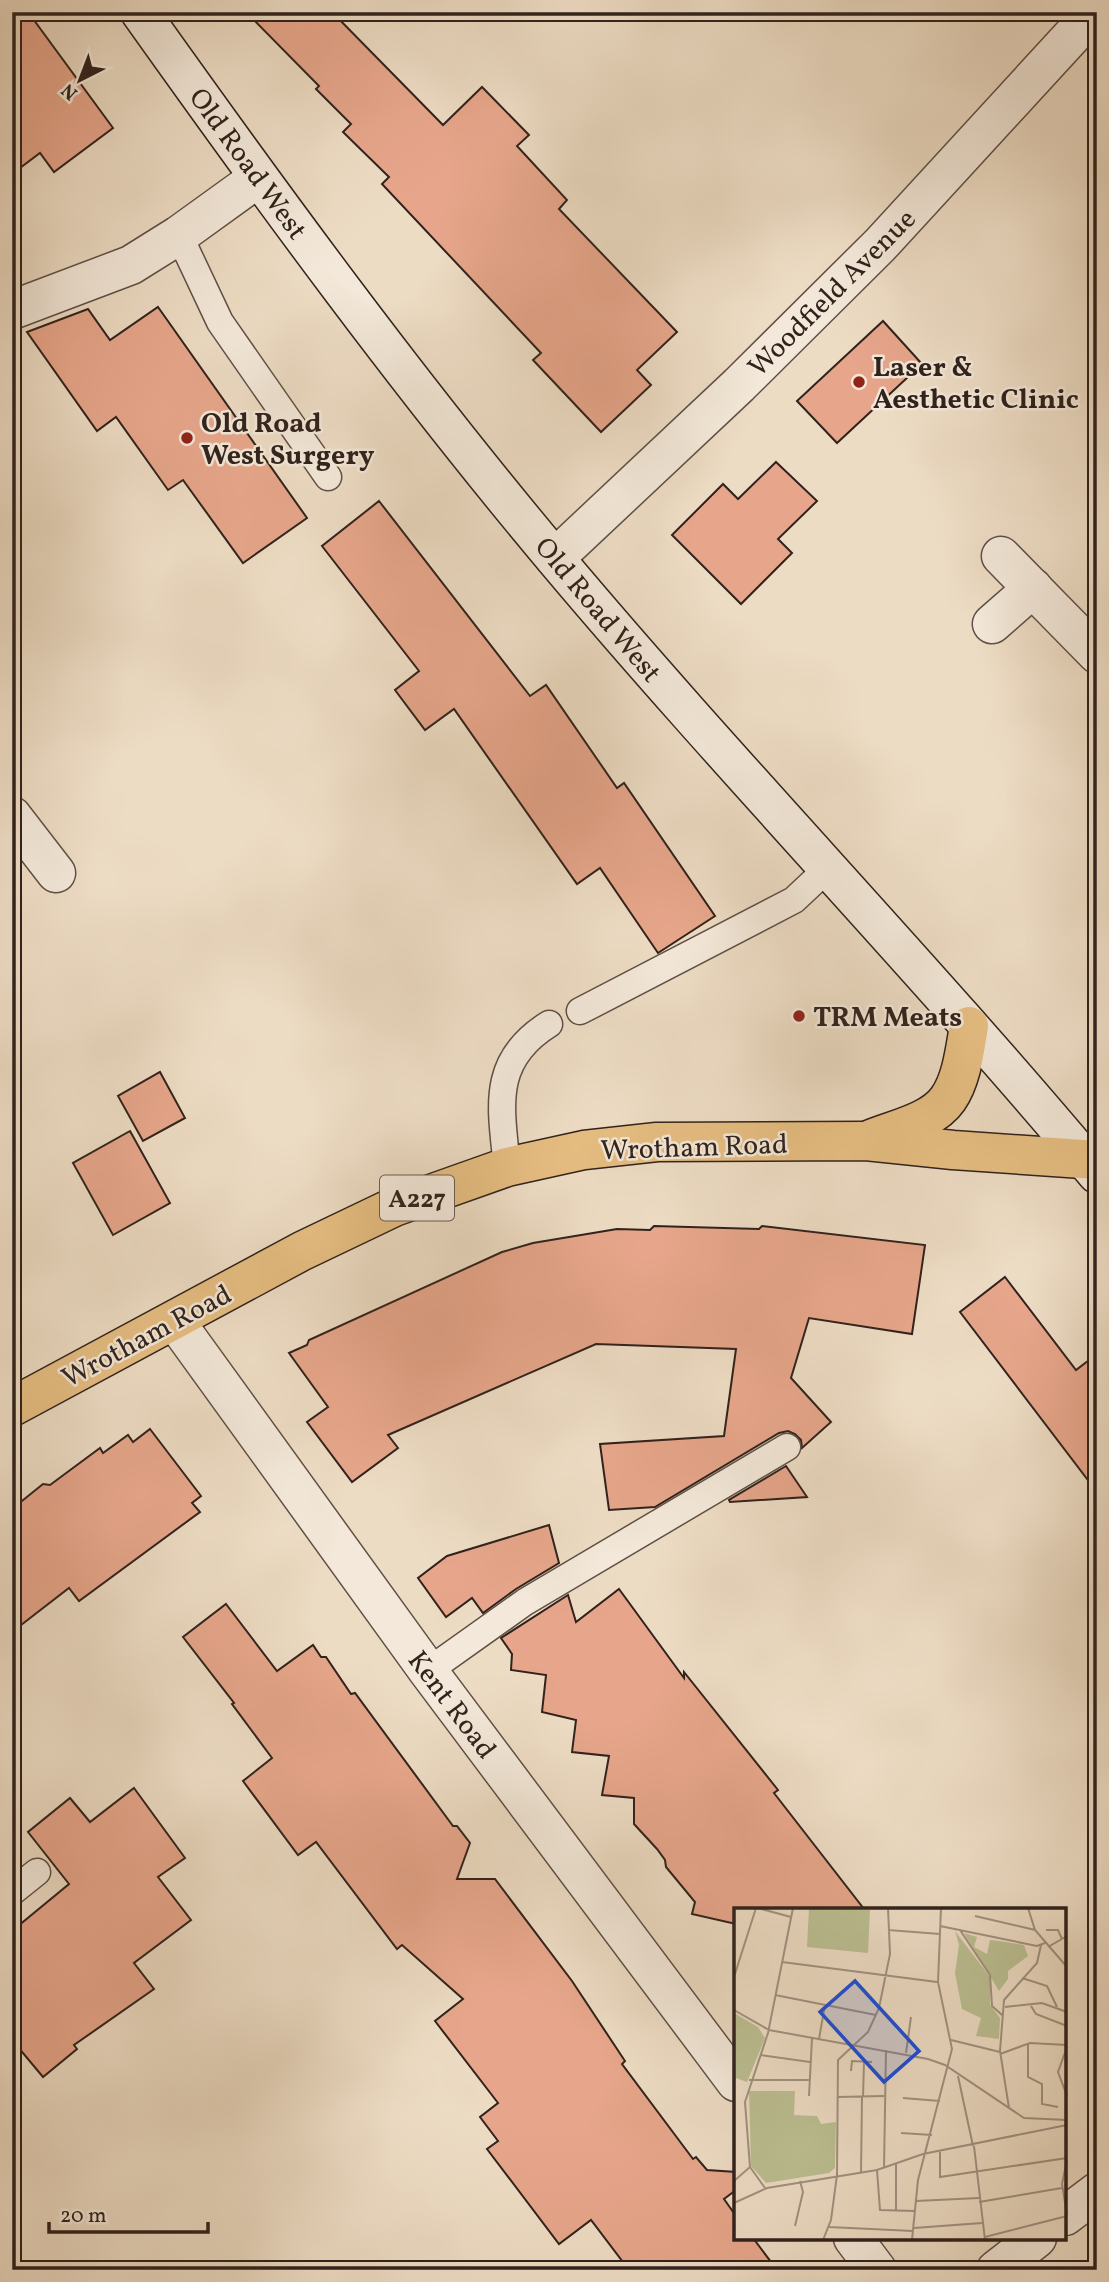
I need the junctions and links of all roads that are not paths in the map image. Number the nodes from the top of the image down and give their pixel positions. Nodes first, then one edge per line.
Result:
1 (140, 12) edge
2 (1094, 12) edge
3 (258, 178) junction
4 (179, 235) junction
5 (12, 310) edge
6 (328, 477) dead end
7 (1001, 556) dead end
8 (555, 558) junction
9 (1032, 588) junction
10 (992, 624) dead end
11 (1097, 654) edge
12 (12, 816) edge
13 (827, 869) junction
14 (56, 873) dead end
15 (580, 1011) dead end
16 (549, 1024) dead end
17 (969, 1026) junction
18 (866, 1141) junction
19 (1093, 1165) edge
20 (507, 1167) junction
21 (175, 1321) junction
22 (12, 1407) edge
23 (787, 1447) dead end
24 (428, 1671) junction
25 (37, 1872) dead end
26 (12, 1892) edge
27 (734, 2079) edge
28 (1097, 2192) edge
29 (1067, 2214) edge
30 (854, 2240) edge
31 (1034, 2240) edge
32 (877, 2270) edge
33 (996, 2270) edge

1 - 3 street, Old Road West
2 - 8 street, Woodfield Avenue
3 - 4 street
3 - 8 street, Old Road West
4 - 5 street
4 - 6 lane
7 - 9 street
8 - 13 street, Old Road West
9 - 10 street
9 - 11 street
12 - 14 street
13 - 15 lane
13 - 17 street, Old Road West
16 - 20 lane
17 - 18 main road, A227
17 - 19 street, Old Road West
18 - 19 main road, Wrotham Road / A227
18 - 20 main road, Wrotham Road / A227
20 - 21 main road, Wrotham Road / A227
21 - 22 main road, Wrotham Road / A227
21 - 24 street, Kent Road
23 - 24 lane
24 - 27 street, Kent Road
25 - 26 lane
28 - 29 street
30 - 32 street
31 - 33 street

